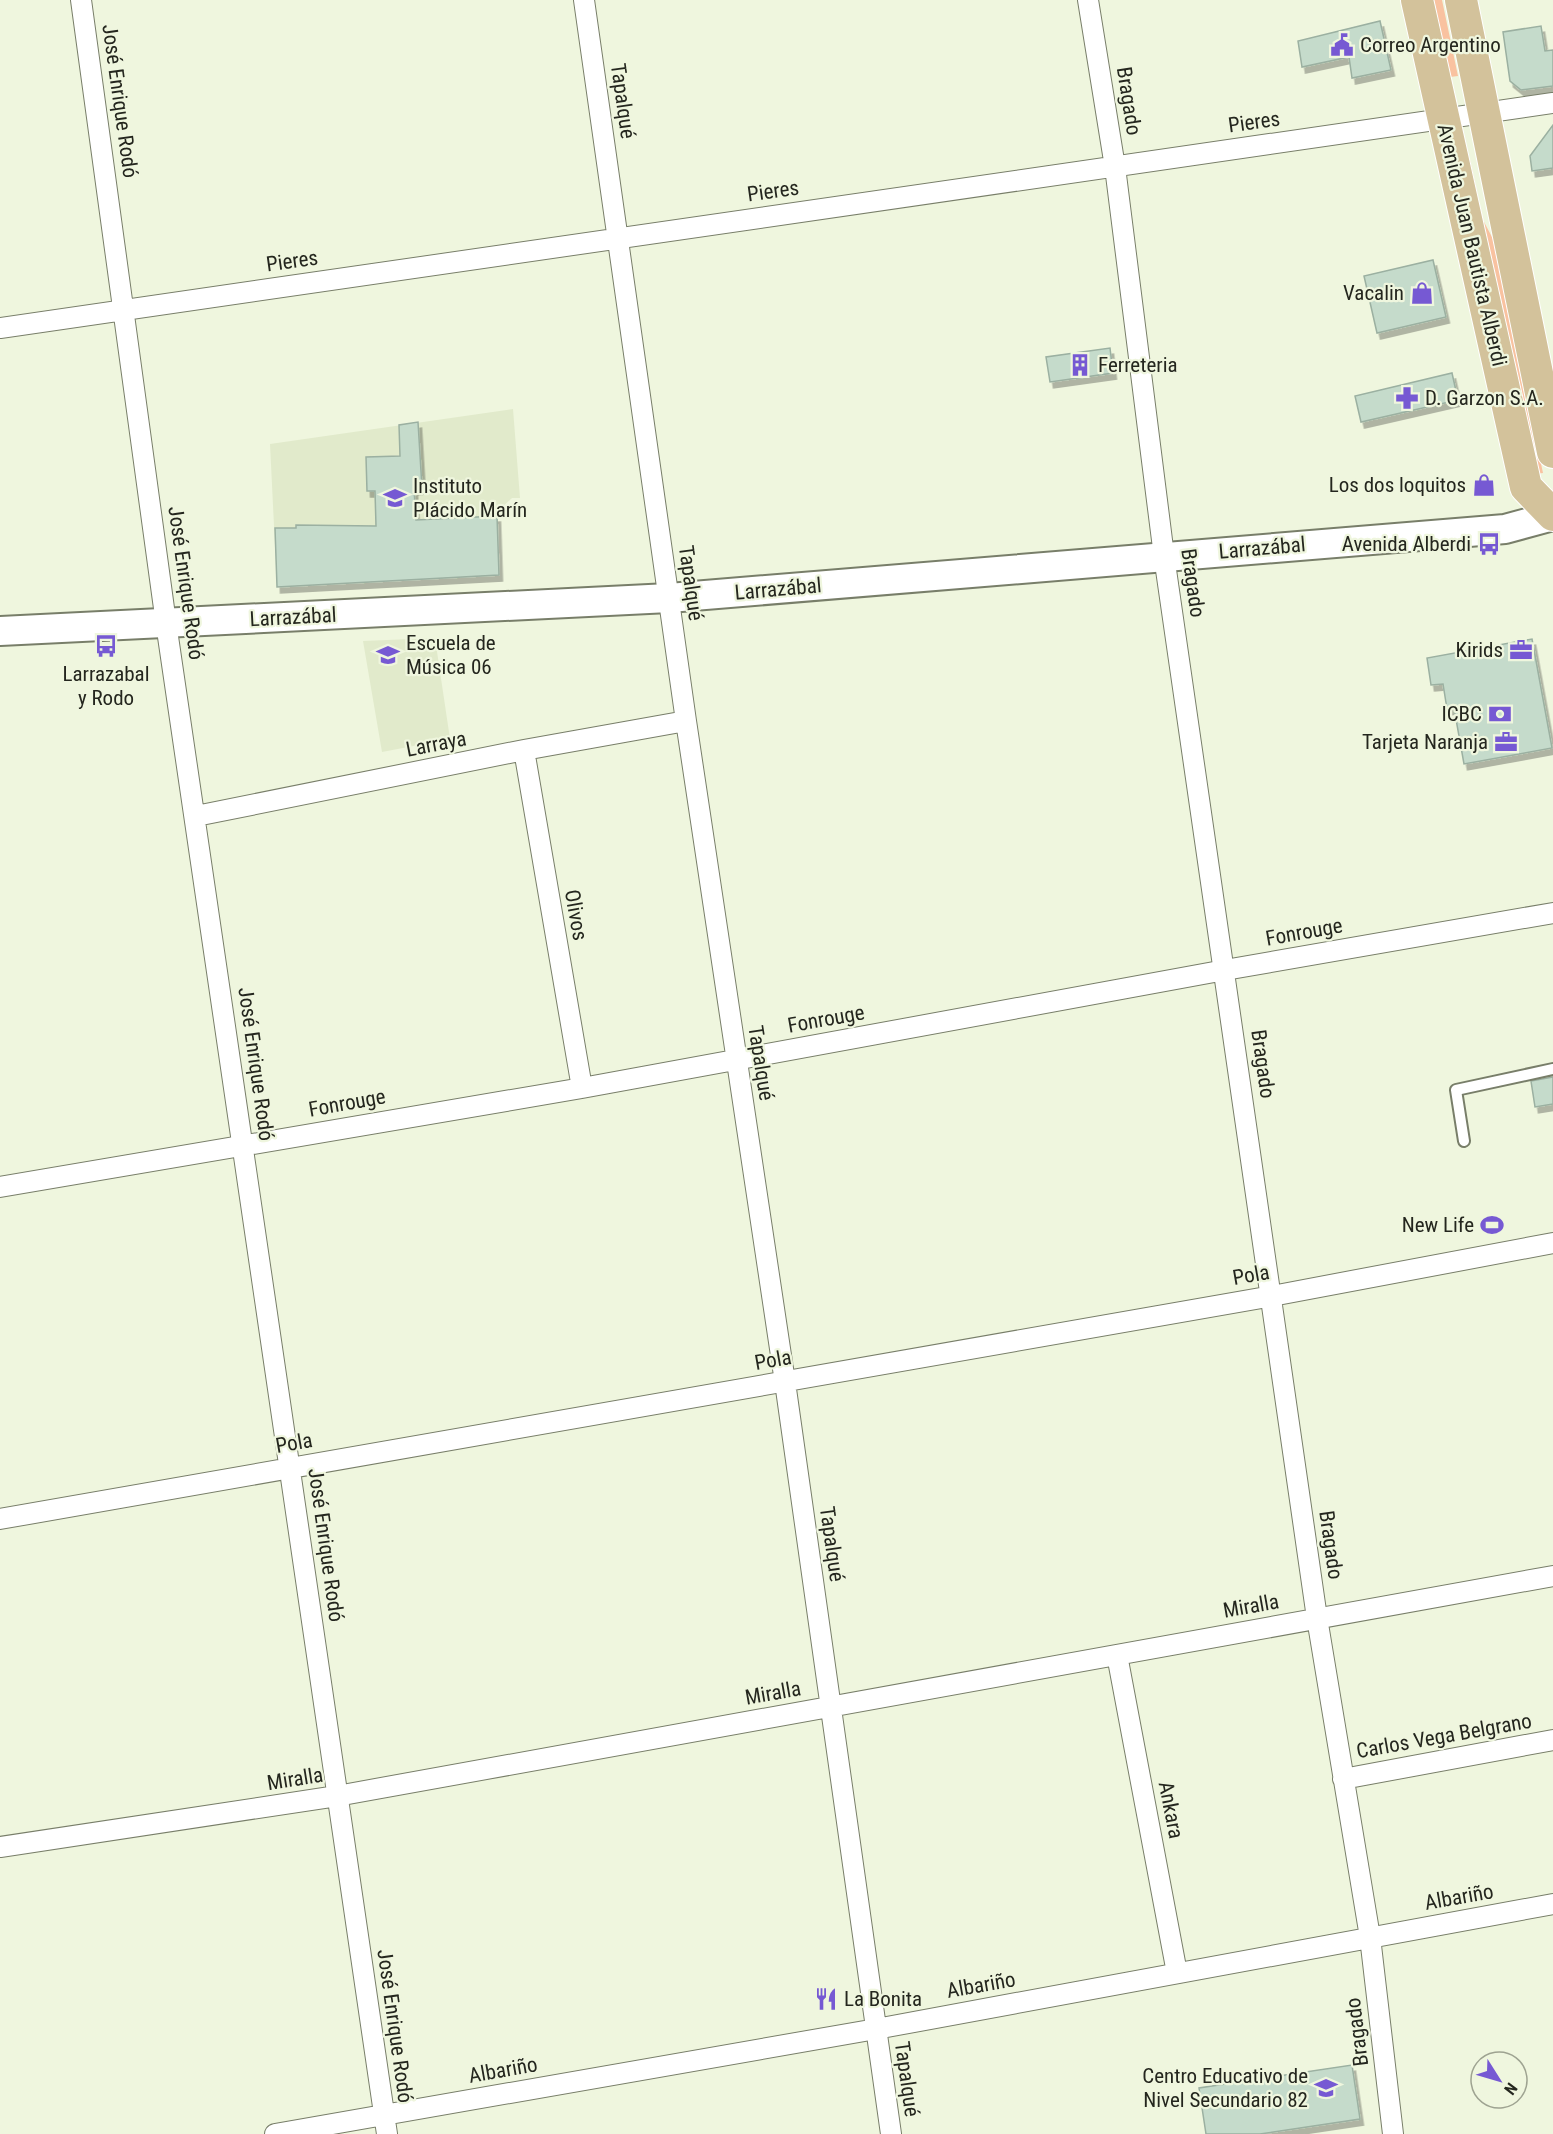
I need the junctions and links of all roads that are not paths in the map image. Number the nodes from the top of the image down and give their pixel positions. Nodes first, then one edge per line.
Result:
1 (81, 0) edge
2 (584, 0) edge
3 (1088, 0) edge
4 (1417, 0) edge
5 (1461, 0) edge
6 (1553, 103) edge
7 (1485, 112) junction
8 (1443, 119) junction
9 (1115, 167) junction
10 (619, 238) junction
11 (125, 310) junction
12 (0, 328) edge
13 (1553, 452) edge
14 (1553, 516) edge
15 (1164, 556) junction
16 (669, 598) junction
17 (166, 623) junction
18 (0, 631) edge
19 (686, 721) junction
20 (524, 750) junction
21 (196, 816) junction
22 (1553, 913) edge
23 (1225, 970) junction
24 (736, 1059) junction
25 (1553, 1069) edge
26 (582, 1088) junction
27 (1464, 1141) dead end
28 (243, 1145) junction
29 (0, 1186) edge
30 (1553, 1243) edge
31 (1272, 1296) junction
32 (785, 1382) junction
33 (291, 1468) junction
34 (0, 1519) edge
35 (1553, 1576) edge
36 (1317, 1618) junction
37 (1117, 1655) junction
38 (832, 1707) junction
39 (1553, 1740) edge
40 (1343, 1779) junction
41 (338, 1796) junction
42 (0, 1847) edge
43 (1553, 1904) edge
44 (1370, 1937) junction
45 (1177, 1973) junction
46 (876, 2029) junction
47 (385, 2125) edge
48 (275, 2134) edge
49 (891, 2134) edge
50 (1393, 2134) edge

1 - 11 street, José Enrique Rodó
2 - 10 street, Tapalqué
3 - 9 street, Bragado
4 - 8 main road, Avenida Juan Bautista Alberdi
5 - 7 main road, Avenida Juan Bautista Alberdi
6 - 7 street, Pieres
7 - 8 street, Pieres
7 - 13 main road, Avenida Juan Bautista Alberdi
8 - 9 street, Pieres
8 - 14 main road, Avenida Juan Bautista Alberdi
9 - 10 street, Pieres
9 - 15 street, Bragado
10 - 11 street, Pieres
10 - 16 street, Tapalqué
11 - 12 street, Pieres
11 - 17 street, José Enrique Rodó
14 - 15 street, Larrazábal
15 - 16 street, Larrazábal
15 - 23 street, Bragado
16 - 17 street, Larrazábal
16 - 19 street, Tapalqué
17 - 18 street, Larrazábal
17 - 21 street, José Enrique Rodó
19 - 20 street, Larraya
19 - 24 street, Tapalqué
20 - 21 street, Larraya
20 - 26 street, Olivos
21 - 28 street, José Enrique Rodó
22 - 23 street, Fonrouge
23 - 24 street, Fonrouge
23 - 31 street, Bragado
24 - 26 street, Fonrouge
24 - 32 street, Tapalqué
25 - 27 lane
26 - 28 street, Fonrouge
28 - 29 street, Fonrouge
28 - 33 street, José Enrique Rodó
30 - 31 street, Pola
31 - 32 street, Pola
31 - 36 street, Bragado
32 - 33 street, Pola
32 - 38 street, Tapalqué
33 - 34 street, Pola
33 - 41 street, José Enrique Rodó
35 - 36 street, Miralla
36 - 37 street, Miralla
36 - 40 street, Bragado
37 - 38 street, Miralla
37 - 45 street, Ankara
38 - 41 street, Miralla
38 - 46 street, Tapalqué
39 - 40 street, Carlos Vega Belgrano
40 - 44 street, Bragado
41 - 42 street, Miralla
41 - 47 street, José Enrique Rodó
43 - 44 street, Albariño
44 - 45 street, Albariño
44 - 50 street, Bragado
45 - 46 street, Albariño
46 - 47 street, Albariño
46 - 49 street, Tapalqué
47 - 48 street, Albariño

